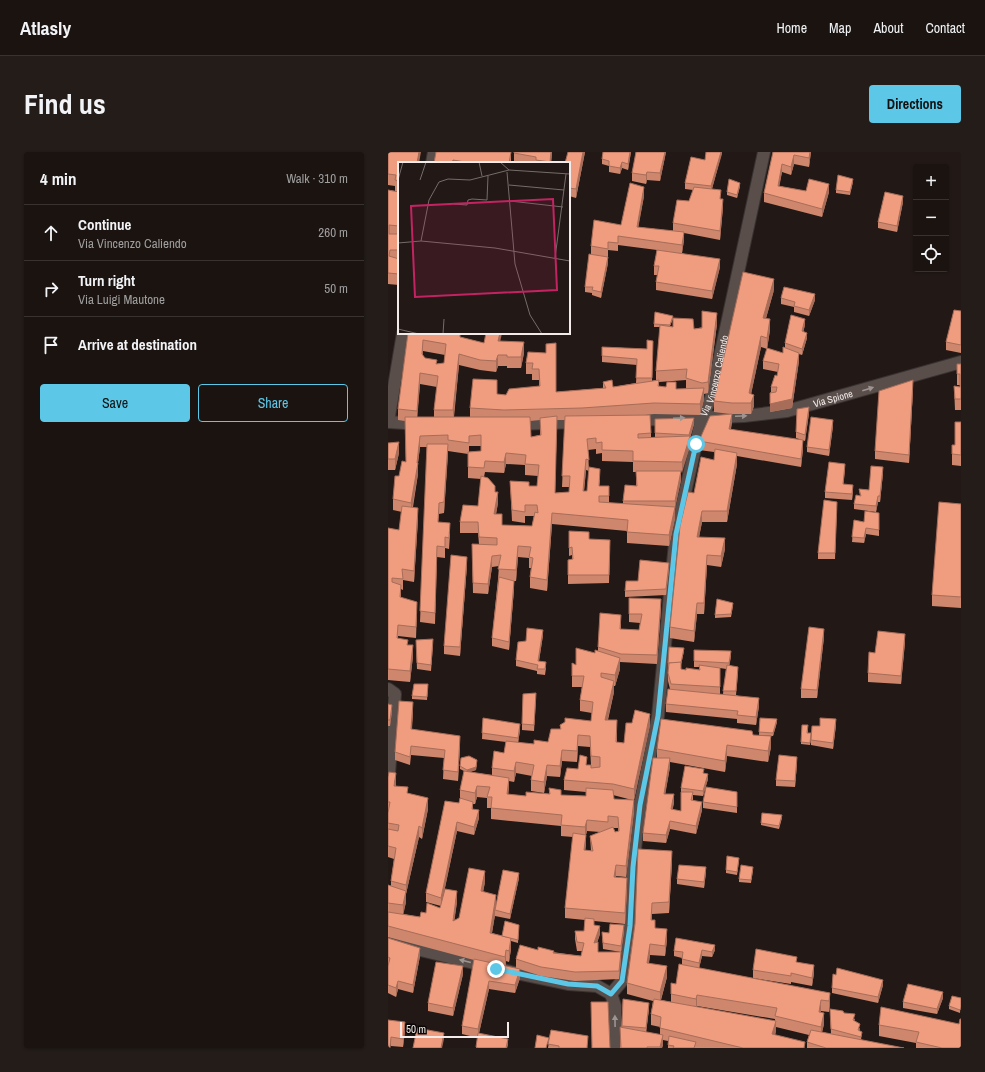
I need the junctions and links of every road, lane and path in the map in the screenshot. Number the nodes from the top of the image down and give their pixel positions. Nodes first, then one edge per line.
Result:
1 (434, 152) edge
2 (760, 153) edge
3 (432, 162) edge
4 (403, 334) edge
5 (961, 362) edge
6 (702, 417) junction
7 (624, 420) edge
8 (388, 422) edge
9 (592, 422) edge
10 (506, 424) edge
11 (435, 425) edge
12 (388, 690) edge
13 (390, 774) edge
14 (388, 942) edge
15 (611, 994) junction
16 (615, 1048) edge

1 - 3 street
2 - 6 street, Via Vincenzo Caliendo
4 - 8 street
6 -> 5 street, Via Spione
7 -> 6 street, Via Spione
6 - 15 street, Via Vincenzo Caliendo
8 - 11 street
9 - 10 street
12 - 13 street
15 -> 14 street
16 -> 15 street

